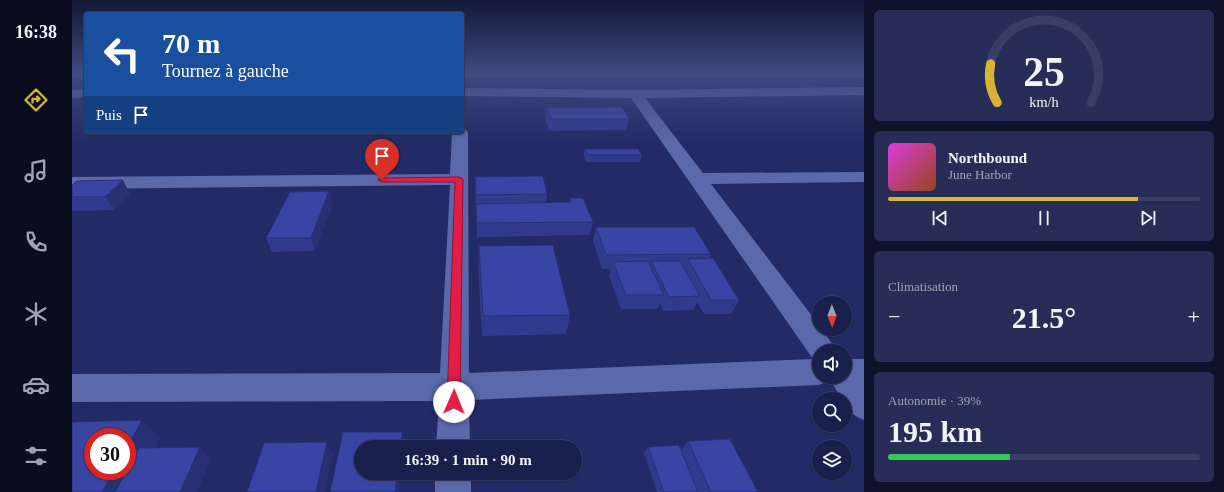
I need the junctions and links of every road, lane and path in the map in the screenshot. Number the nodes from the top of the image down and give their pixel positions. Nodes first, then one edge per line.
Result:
1 (636, 96) edge
2 (460, 134) edge
3 (864, 176) edge
4 (459, 179) junction
5 (696, 179) junction
6 (72, 183) edge
7 (818, 344) edge
8 (812, 372) edge
9 (852, 372) edge
10 (864, 372) edge
11 (848, 384) edge
12 (454, 387) junction
13 (72, 388) edge
14 (864, 405) edge
15 (453, 440) edge
16 (453, 480) edge
17 (453, 492) edge

1 - 5 street
2 - 4 street
3 - 5 street
4 - 6 street
4 - 12 street
5 - 7 street
8 - 12 street
9 - 10 street
11 - 14 street
12 - 13 street
12 - 15 street
16 - 17 street

